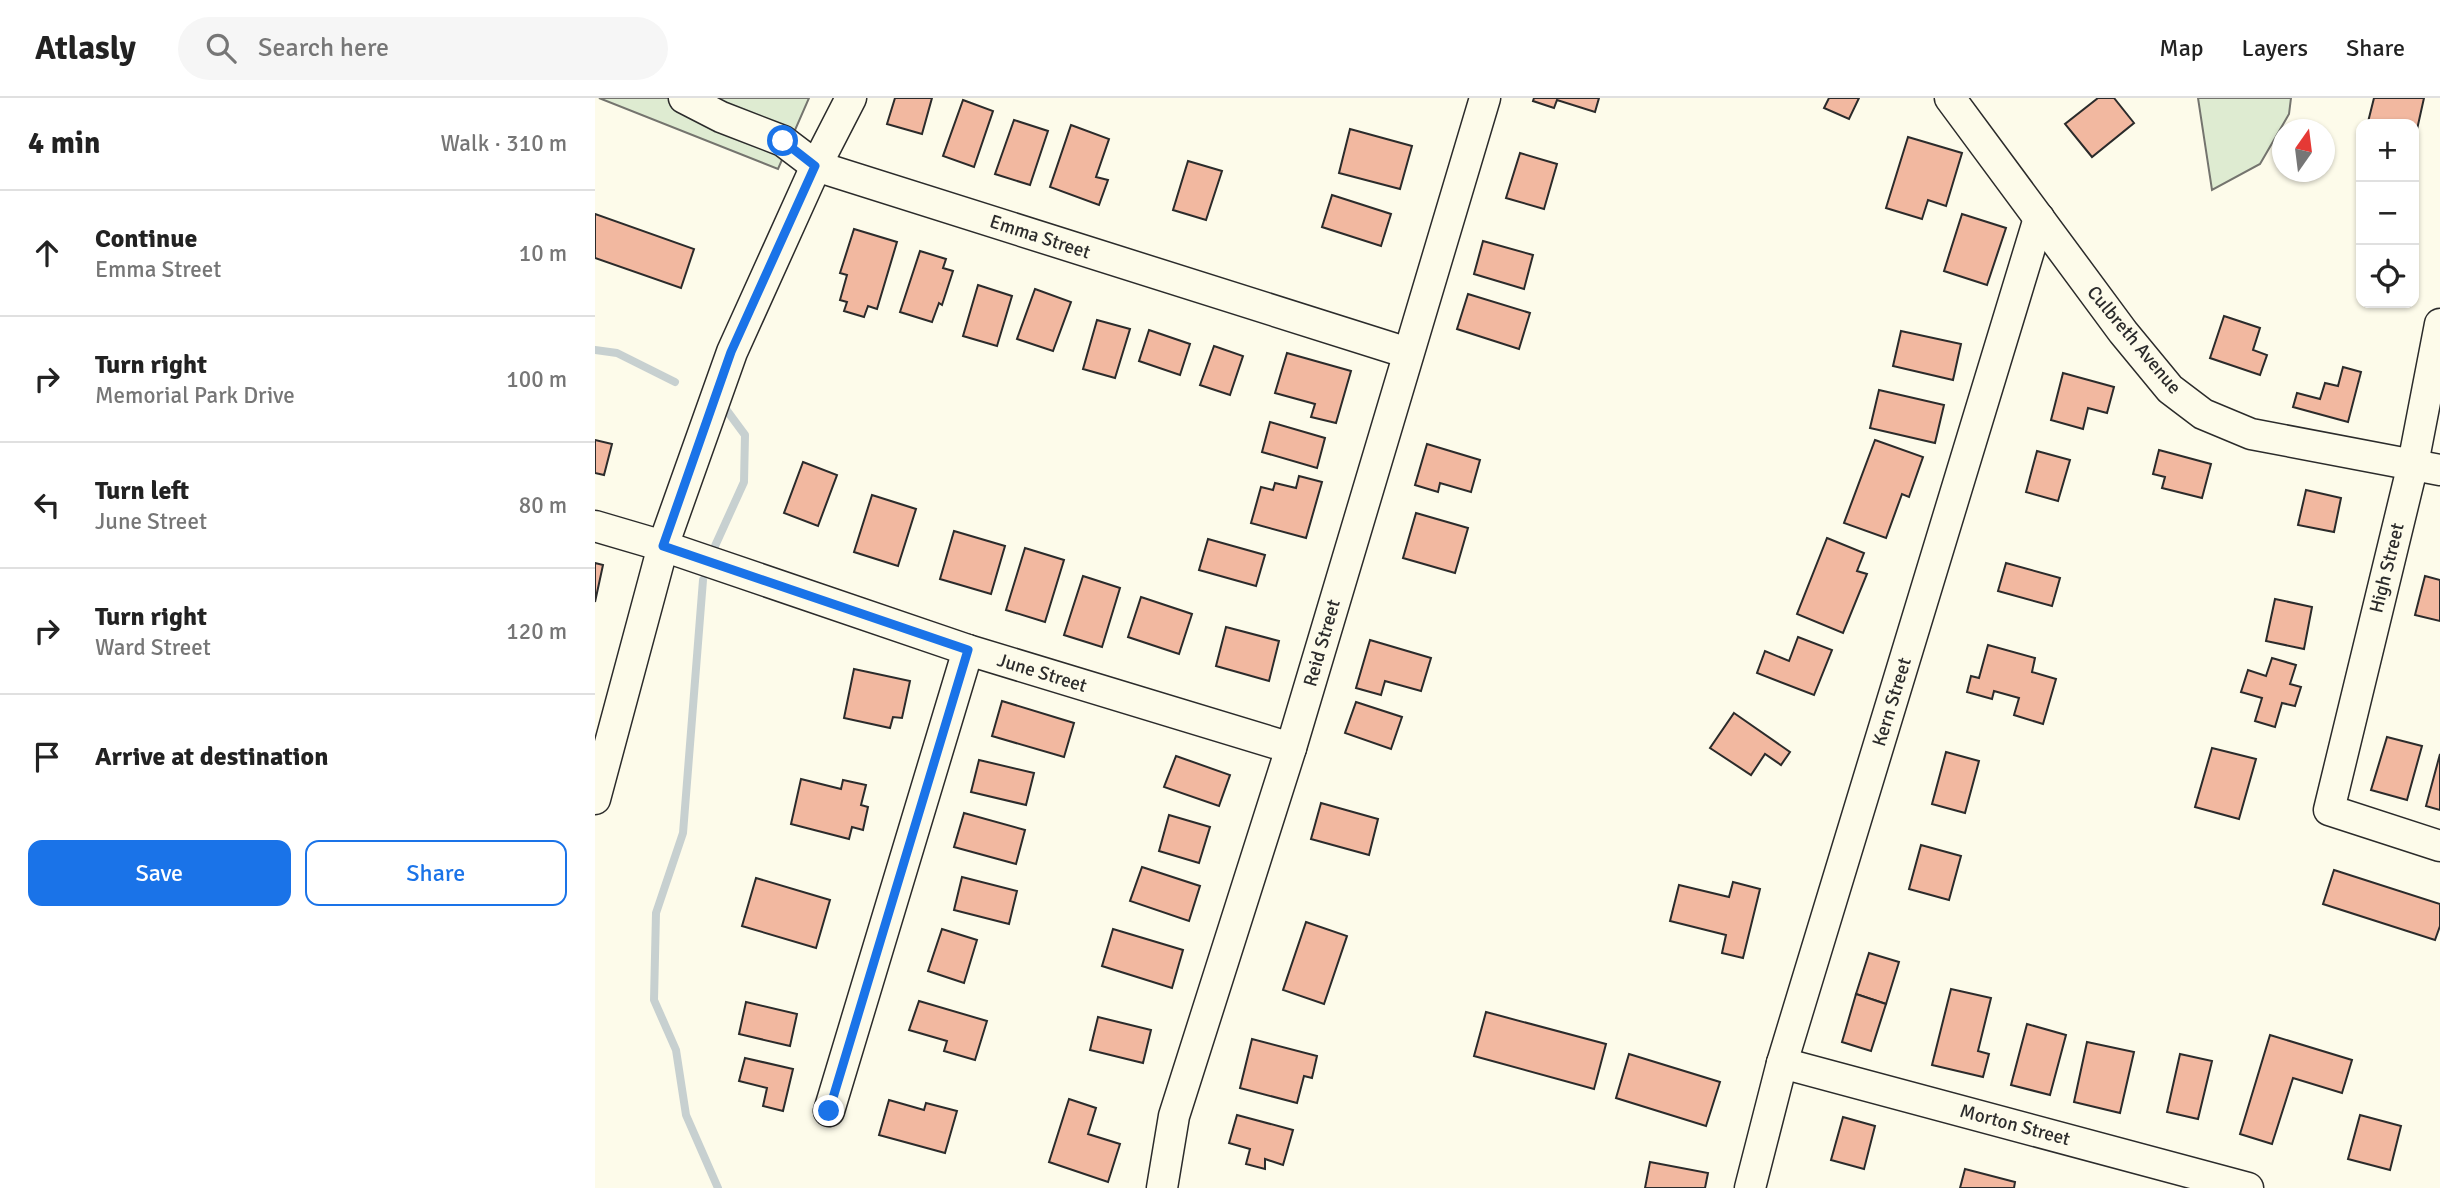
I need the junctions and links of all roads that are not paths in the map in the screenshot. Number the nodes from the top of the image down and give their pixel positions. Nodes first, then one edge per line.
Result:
1 (684, 98) edge
2 (851, 98) edge
3 (1485, 98) edge
4 (1950, 98) edge
5 (815, 166) junction
6 (2039, 218) junction
7 (2440, 324) edge
8 (1408, 353) junction
9 (2426, 467) edge
10 (595, 526) edge
11 (663, 546) junction
12 (968, 650) junction
13 (1291, 748) junction
14 (595, 799) edge
15 (2440, 846) edge
16 (1782, 1063) junction
17 (829, 1111) dead end
18 (1162, 1188) edge
19 (1750, 1188) edge
20 (2248, 1188) edge

1 - 5 street, Emma Street
2 - 5 street
3 - 8 street, Reid Street
4 - 6 street, Culbreth Avenue
5 - 8 street, Emma Street
5 - 11 street
6 - 9 street, Culbreth Avenue
6 - 16 street, Kern Street
7 - 9 street, High Street
8 - 13 street, Reid Street
9 - 15 street, High Street
10 - 11 street, June Street
11 - 12 street, June Street
11 - 14 street
12 - 13 street, June Street
12 - 17 street
13 - 18 street, Reid Street
16 - 19 street, Kern Street
16 - 20 street, Morton Street

